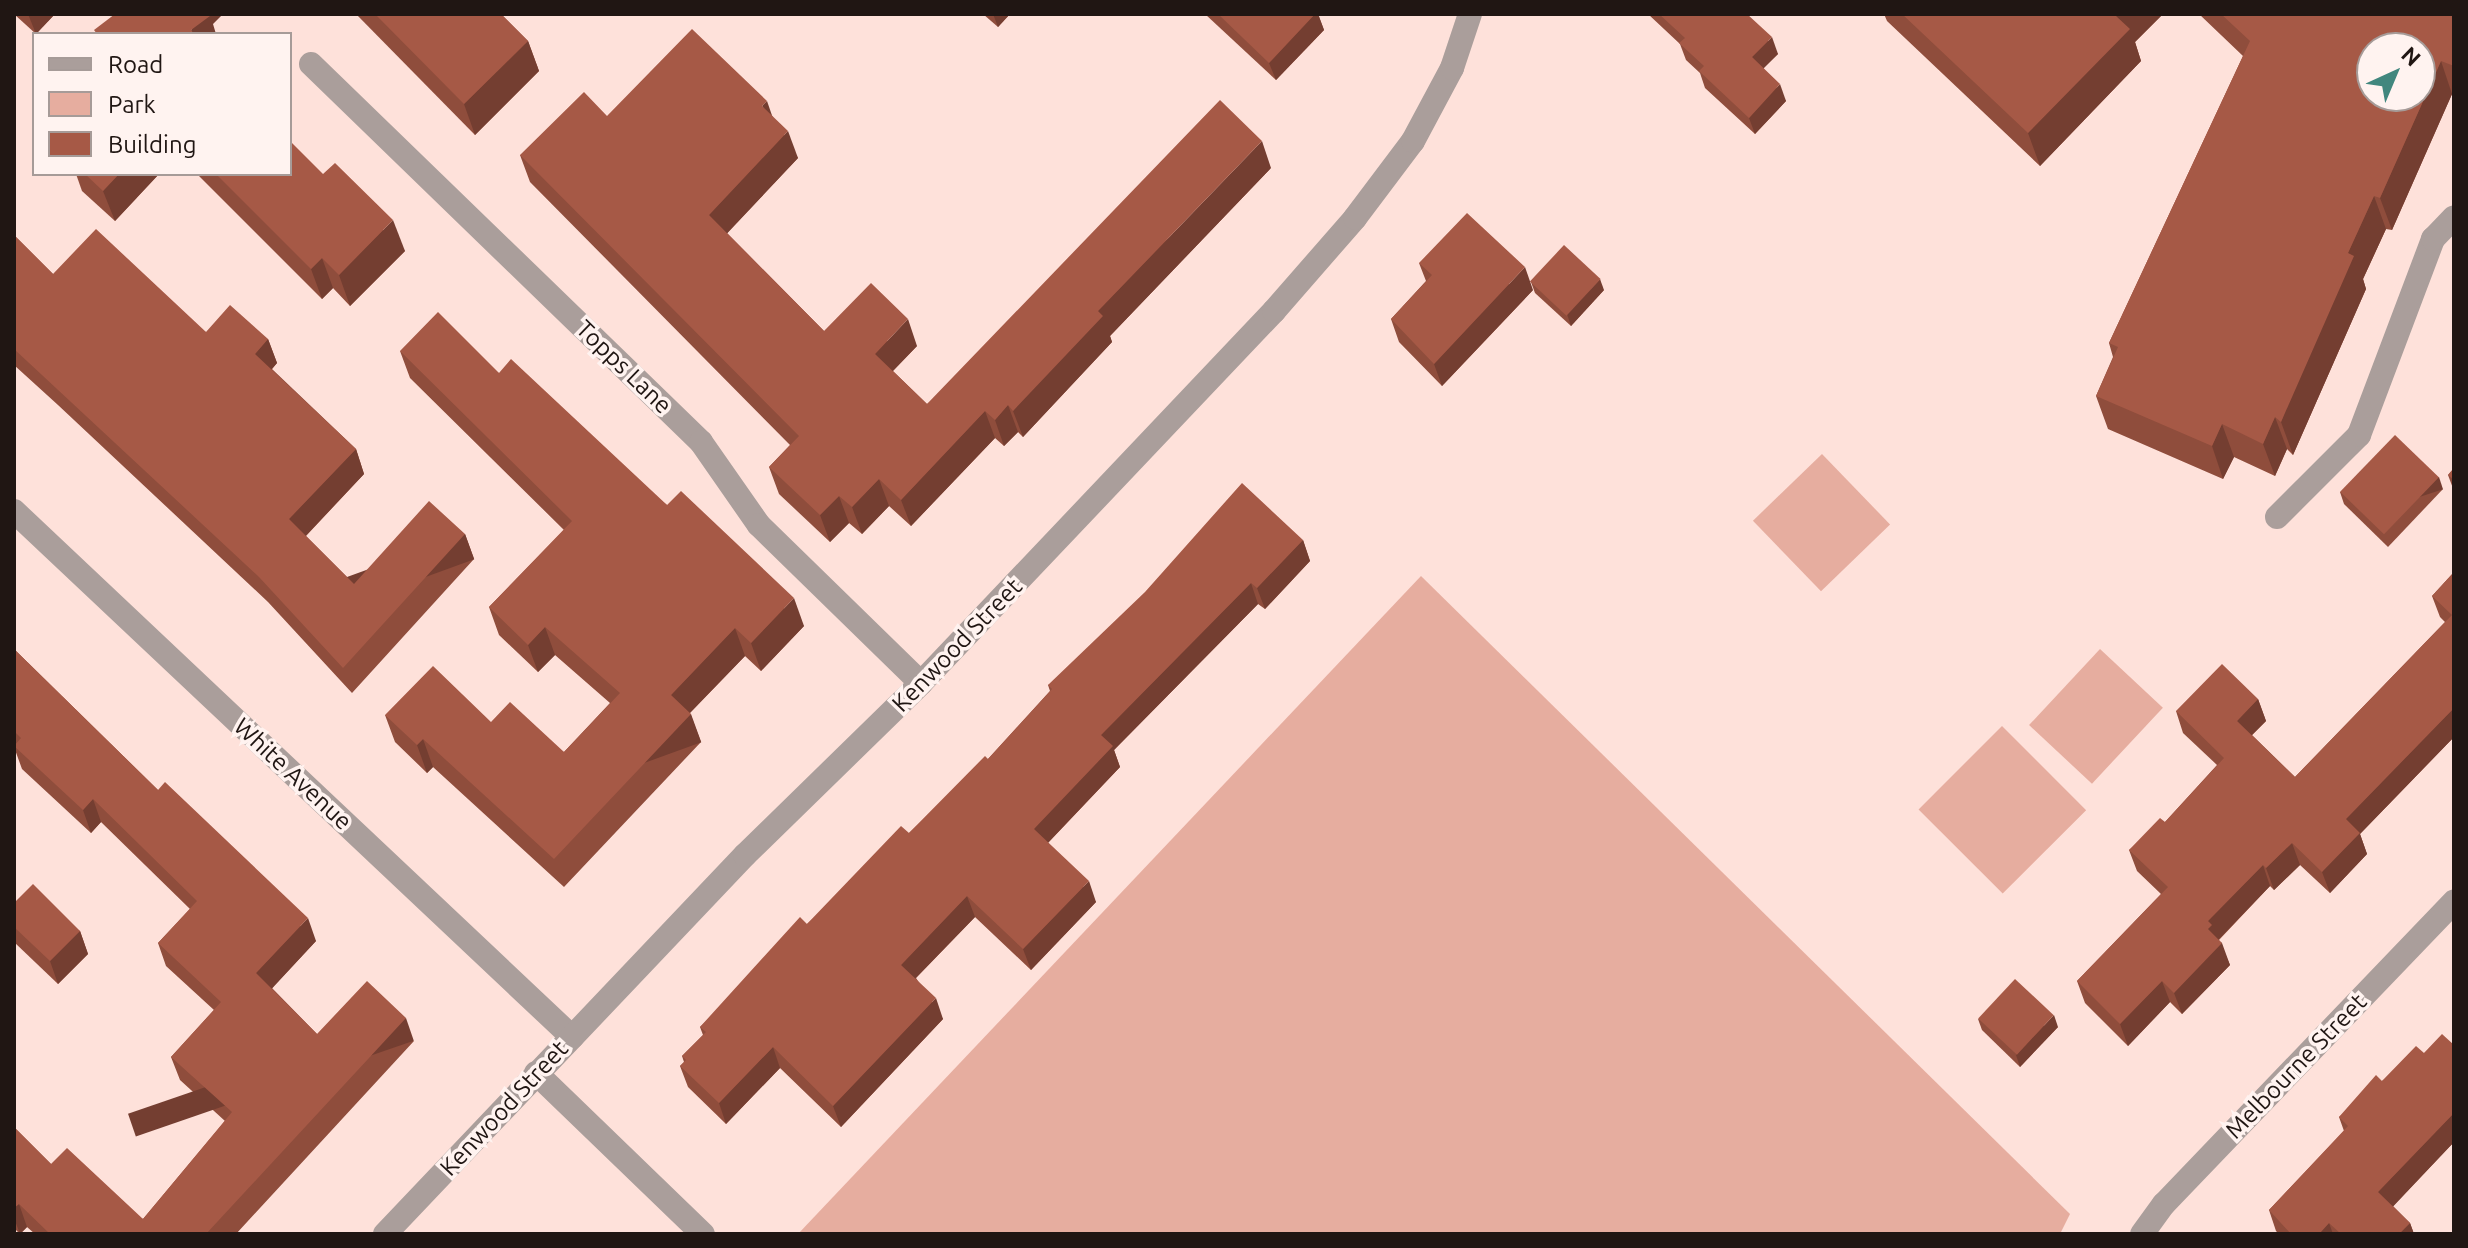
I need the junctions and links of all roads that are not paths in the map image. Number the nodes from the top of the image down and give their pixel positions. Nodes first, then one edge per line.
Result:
1 (1470, 14) edge
2 (311, 64) dead end
3 (2454, 217) edge
4 (14, 511) edge
5 (2277, 517) dead end
6 (921, 683) junction
7 (2454, 902) edge
8 (572, 1037) junction
9 (536, 1073) junction
10 (385, 1234) edge
11 (703, 1234) edge
12 (2142, 1234) edge

1 - 6 street, Kenwood Street
2 - 6 street, Topps Lane
3 - 5 street
4 - 8 street, White Avenue
6 - 8 street, Kenwood Street
7 - 12 street, Melbourne Street
8 - 9 street, Kenwood Street
9 - 10 street, Kenwood Street
9 - 11 street

